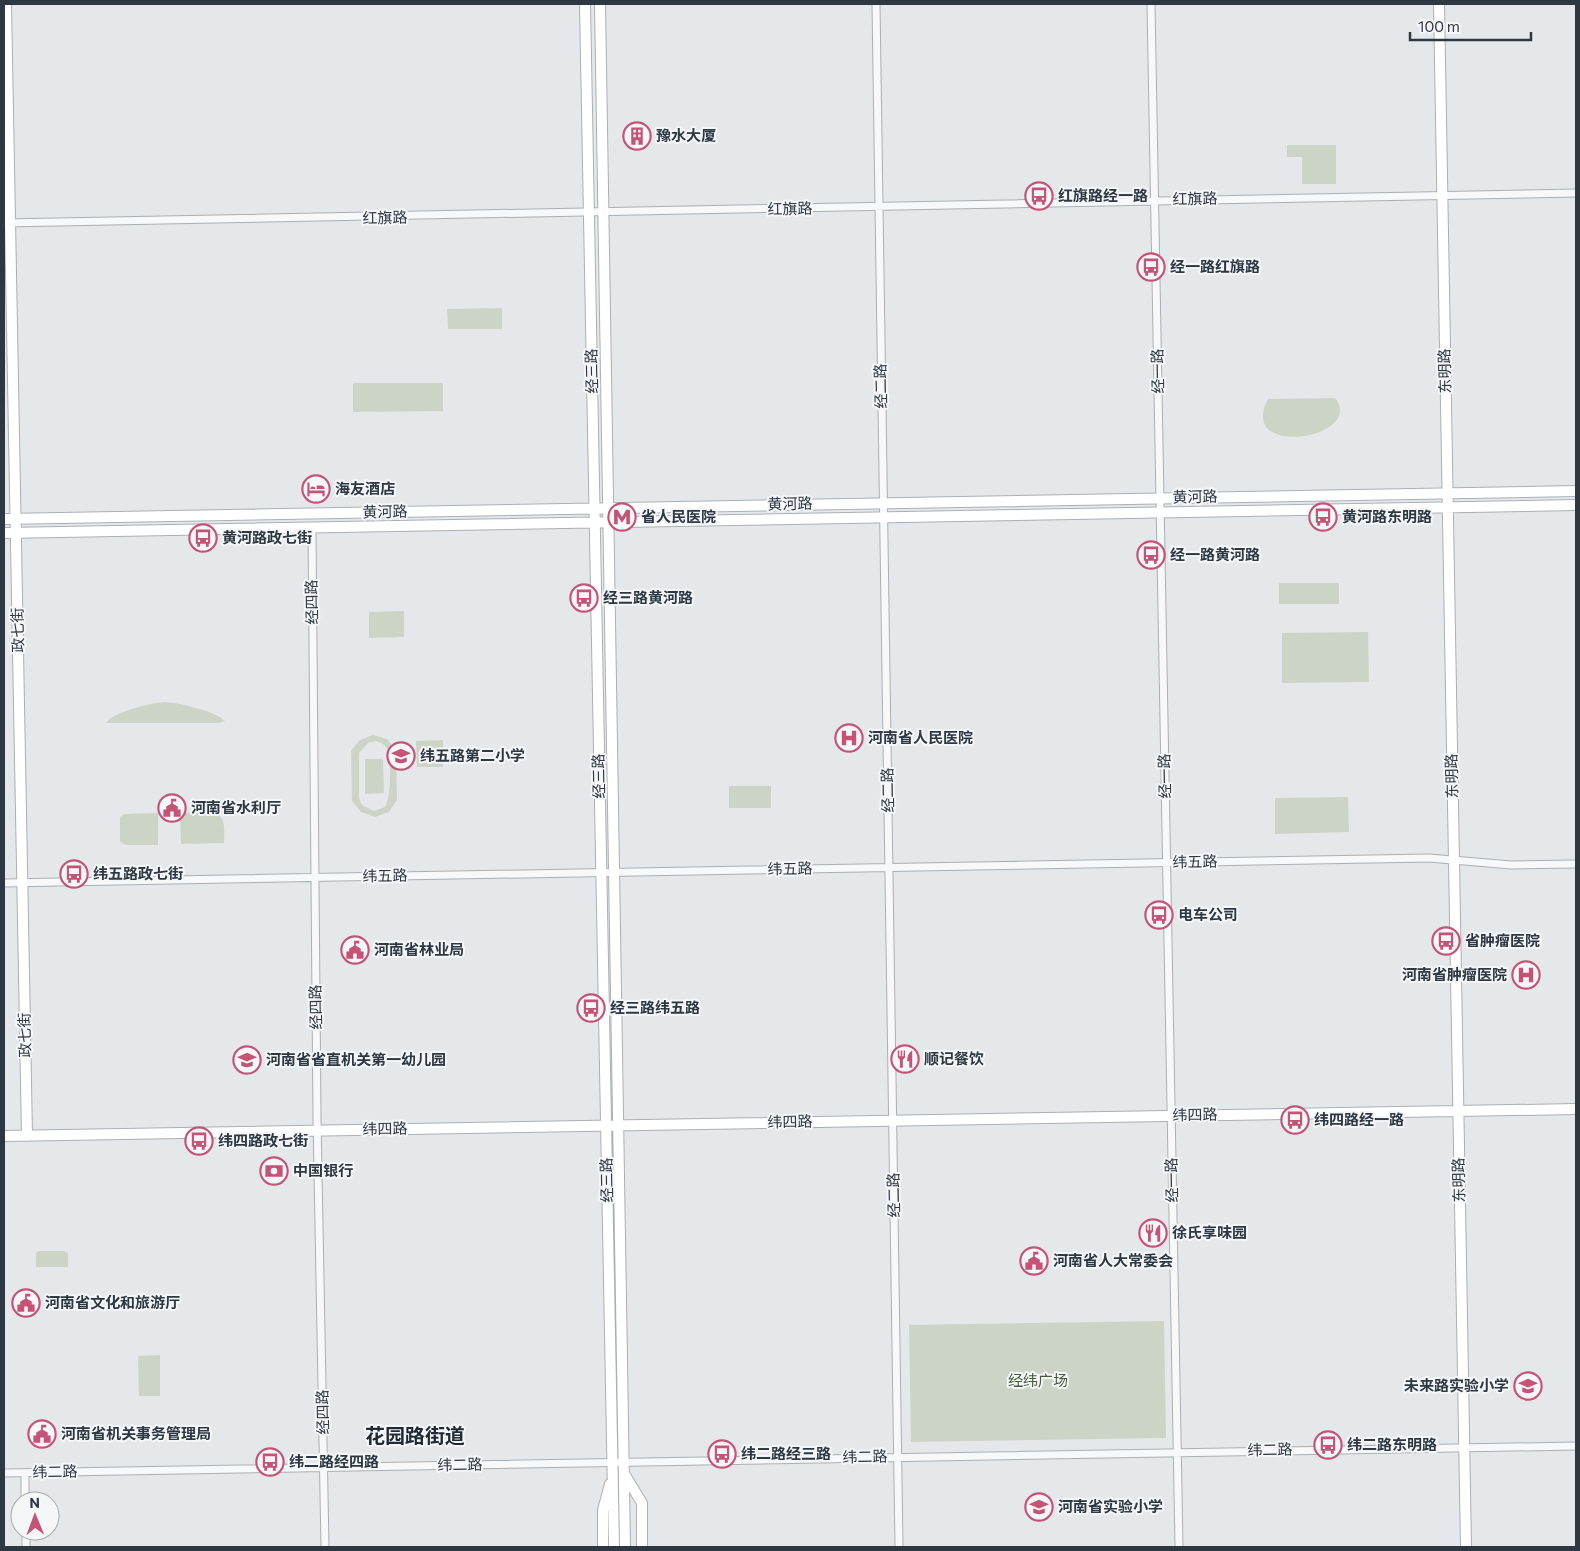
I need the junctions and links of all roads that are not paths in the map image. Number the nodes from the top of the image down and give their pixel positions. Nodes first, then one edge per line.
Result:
1 (6, 4) edge
2 (585, 4) edge
3 (600, 4) edge
4 (876, 4) edge
5 (1151, 4) edge
6 (1439, 4) edge
7 (1576, 193) edge
8 (1442, 195) junction
9 (1154, 200) junction
10 (878, 206) junction
11 (589, 213) junction
12 (604, 213) junction
13 (7, 223) edge
14 (1576, 491) edge
15 (1447, 493) junction
16 (1160, 498) junction
17 (883, 502) junction
18 (1576, 505) edge
19 (1447, 507) junction
20 (594, 508) junction
21 (609, 508) junction
22 (1160, 512) junction
23 (884, 517) junction
24 (16, 518) junction
25 (4, 519) edge
26 (594, 522) junction
27 (609, 522) junction
28 (312, 528) junction
29 (16, 532) junction
30 (4, 533) edge
31 (1453, 860) junction
32 (1167, 863) junction
33 (1576, 864) edge
34 (889, 867) junction
35 (600, 872) junction
36 (615, 872) junction
37 (315, 878) junction
38 (4, 883) edge
39 (22, 883) junction
40 (1576, 1109) edge
41 (1458, 1111) junction
42 (1171, 1116) junction
43 (893, 1120) junction
44 (606, 1125) junction
45 (619, 1125) junction
46 (317, 1131) junction
47 (4, 1136) edge
48 (27, 1136) junction
49 (1576, 1446) edge
50 (1464, 1447) junction
51 (1178, 1451) junction
52 (898, 1457) junction
53 (613, 1462) junction
54 (624, 1462) junction
55 (324, 1467) junction
56 (4, 1473) edge
57 (25, 1473) junction
58 (613, 1474) junction
59 (624, 1474) junction
60 (26, 1491) edge
61 (325, 1547) edge
62 (603, 1547) edge
63 (614, 1547) edge
64 (626, 1547) edge
65 (642, 1547) edge
66 (899, 1547) edge
67 (1179, 1547) edge
68 (1466, 1547) edge

1 - 13 main road, 政七街
2 - 11 main road, 经三路
3 - 12 main road, 经三路
4 - 10 street, 经二路
5 - 9 street, 经一路
6 - 8 main road, 东明路
7 - 8 street, 红旗路
8 - 9 street, 红旗路
8 - 15 main road, 东明路
9 - 10 street, 红旗路
9 - 16 street, 经一路
10 - 12 street, 红旗路
10 - 17 street, 经二路
11 - 12 street, 红旗路
11 - 13 street, 红旗路
11 - 20 main road, 经三路
12 - 21 main road, 经三路
13 - 24 main road, 政七街
14 - 15 main road, 黄河路
15 - 16 main road, 黄河路
15 - 19 main road, 东明路
16 - 17 main road, 黄河路
16 - 22 street, 经一路
17 - 21 main road, 黄河路
17 - 23 street, 经二路
18 - 19 main road, 黄河路
19 - 22 main road, 黄河路
19 - 31 main road, 东明路
20 - 21 main road, 黄河路
20 - 24 main road, 黄河路
20 - 26 main road, 经三路
21 - 27 main road, 经三路
22 - 23 main road, 黄河路
22 - 32 street, 经一路
23 - 27 main road, 黄河路
23 - 34 street, 经二路
24 - 25 main road, 黄河路
24 - 29 main road, 政七街
26 - 27 main road, 黄河路
26 - 28 main road, 黄河路
26 - 35 main road, 经三路
27 - 36 main road, 经三路
28 - 29 main road, 黄河路
28 - 37 street, 经四路
29 - 30 main road, 黄河路
29 - 39 main road, 政七街
31 - 32 street, 纬五路
31 - 33 street, 纬五路
31 - 41 main road, 东明路
32 - 34 street, 纬五路
32 - 42 street, 经一路
34 - 36 street, 纬五路
34 - 43 street, 经二路
35 - 36 street, 纬五路
35 - 37 street, 纬五路
35 - 44 main road, 经三路
36 - 45 main road, 经三路
37 - 39 street, 纬五路
37 - 46 street, 经四路
38 - 39 street, 纬五路
39 - 48 main road, 政七街
40 - 41 main road, 纬四路
41 - 42 main road, 纬四路
41 - 50 main road, 东明路
42 - 43 main road, 纬四路
42 - 51 street, 经一路
43 - 45 main road, 纬四路
43 - 52 street, 经二路
44 - 45 main road, 纬四路
44 - 46 main road, 纬四路
44 - 53 main road, 经三路
45 - 54 main road, 经三路
46 - 48 main road, 纬四路
46 - 55 street, 经四路
47 - 48 main road, 纬四路
49 - 50 street, 纬二路
50 - 51 street, 纬二路
50 - 68 main road, 东明路
51 - 52 street, 纬二路
51 - 67 street, 经一路
52 - 54 street, 纬二路
52 - 66 street, 经二路
53 - 54 street, 纬二路
53 - 55 street, 纬二路
53 - 58 main road, 经三路
54 - 59 main road, 经三路
55 - 57 street, 纬二路
55 - 61 street, 经四路
56 - 57 street, 纬二路
57 - 60 street
58 - 62 main road
58 - 63 main road, 经三路
59 - 64 main road, 经三路
59 - 65 main road

